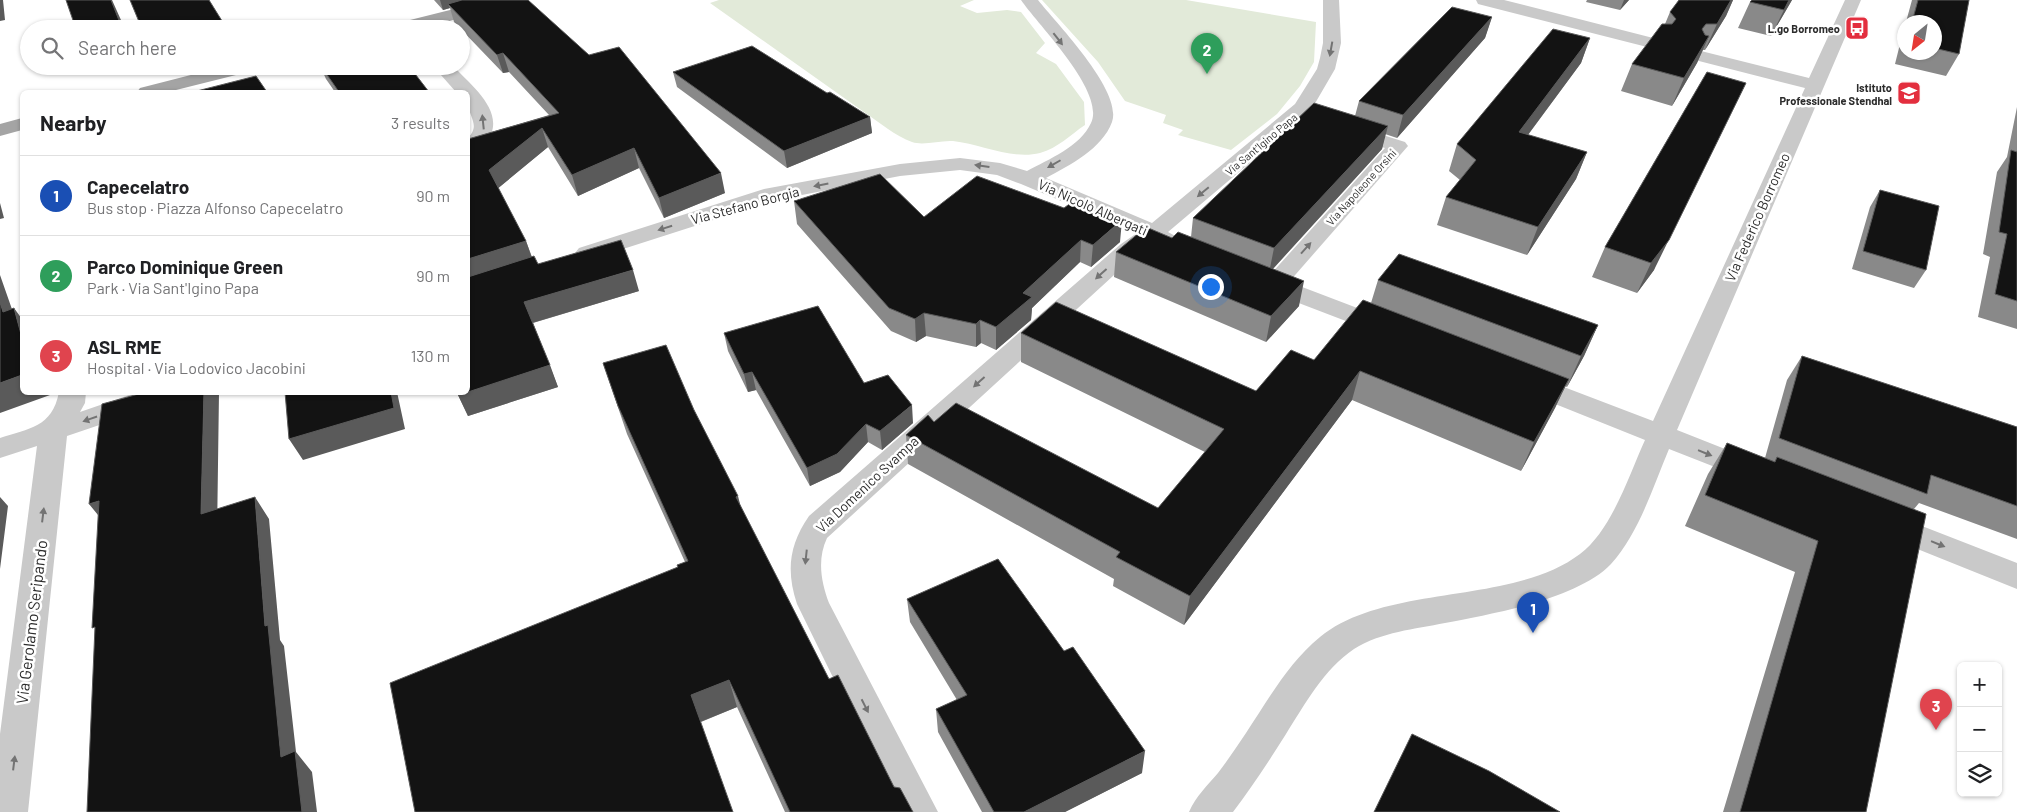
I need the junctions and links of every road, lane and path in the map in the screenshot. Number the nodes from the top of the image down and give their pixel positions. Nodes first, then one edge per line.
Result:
1 (510, 0) edge
2 (1028, 0) edge
3 (1331, 0) edge
4 (1484, 0) edge
5 (1853, 0) edge
6 (434, 20) edge
7 (1655, 44) edge
8 (1701, 56) edge
9 (214, 75) edge
10 (450, 75) edge
11 (1815, 86) junction
12 (155, 90) edge
13 (464, 90) edge
14 (470, 97) edge
15 (1298, 114) junction
16 (20, 125) edge
17 (0, 130) edge
18 (470, 146) edge
19 (1029, 179) junction
20 (1153, 233) junction
21 (1203, 257) edge
22 (563, 261) edge
23 (1247, 274) edge
24 (1274, 285) junction
25 (1403, 335) edge
26 (1505, 374) edge
27 (72, 395) edge
28 (160, 395) edge
29 (53, 432) junction
30 (1660, 434) junction
31 (0, 448) edge
32 (1776, 481) edge
33 (1860, 514) edge
34 (2017, 576) edge
35 (1254, 750) junction
36 (10, 812) edge
37 (919, 812) edge
38 (1208, 812) edge
39 (1234, 812) edge

1 - 6 main road
2 -> 19 street
3 -> 15 street, Via Sant'Igino Papa
4 - 7 street
5 - 11 street, Via Federico Borromeo
8 - 11 street
9 - 12 main road
10 - 13 street
11 - 30 street, Via Federico Borromeo
18 -> 14 street
15 -> 20 street, Via Sant'Igino Papa
24 -> 15 street, Via Napoleone Orsini
16 - 17 main road
19 - 20 street, Via Nicolò Albergati
19 -> 22 street, Via Stefano Borgia
20 - 21 street, Via Nicolò Albergati
20 -> 37 street, Via Domenico Svampa
23 - 24 street
24 - 25 street
26 - 30 street
27 - 29 street
28 -> 29 street
29 - 31 street
36 -> 29 street, Via Gerolamo Seripando
30 -> 32 street
30 - 35 street, Via Federico Borromeo
33 -> 34 street
35 - 38 street
35 - 39 street

